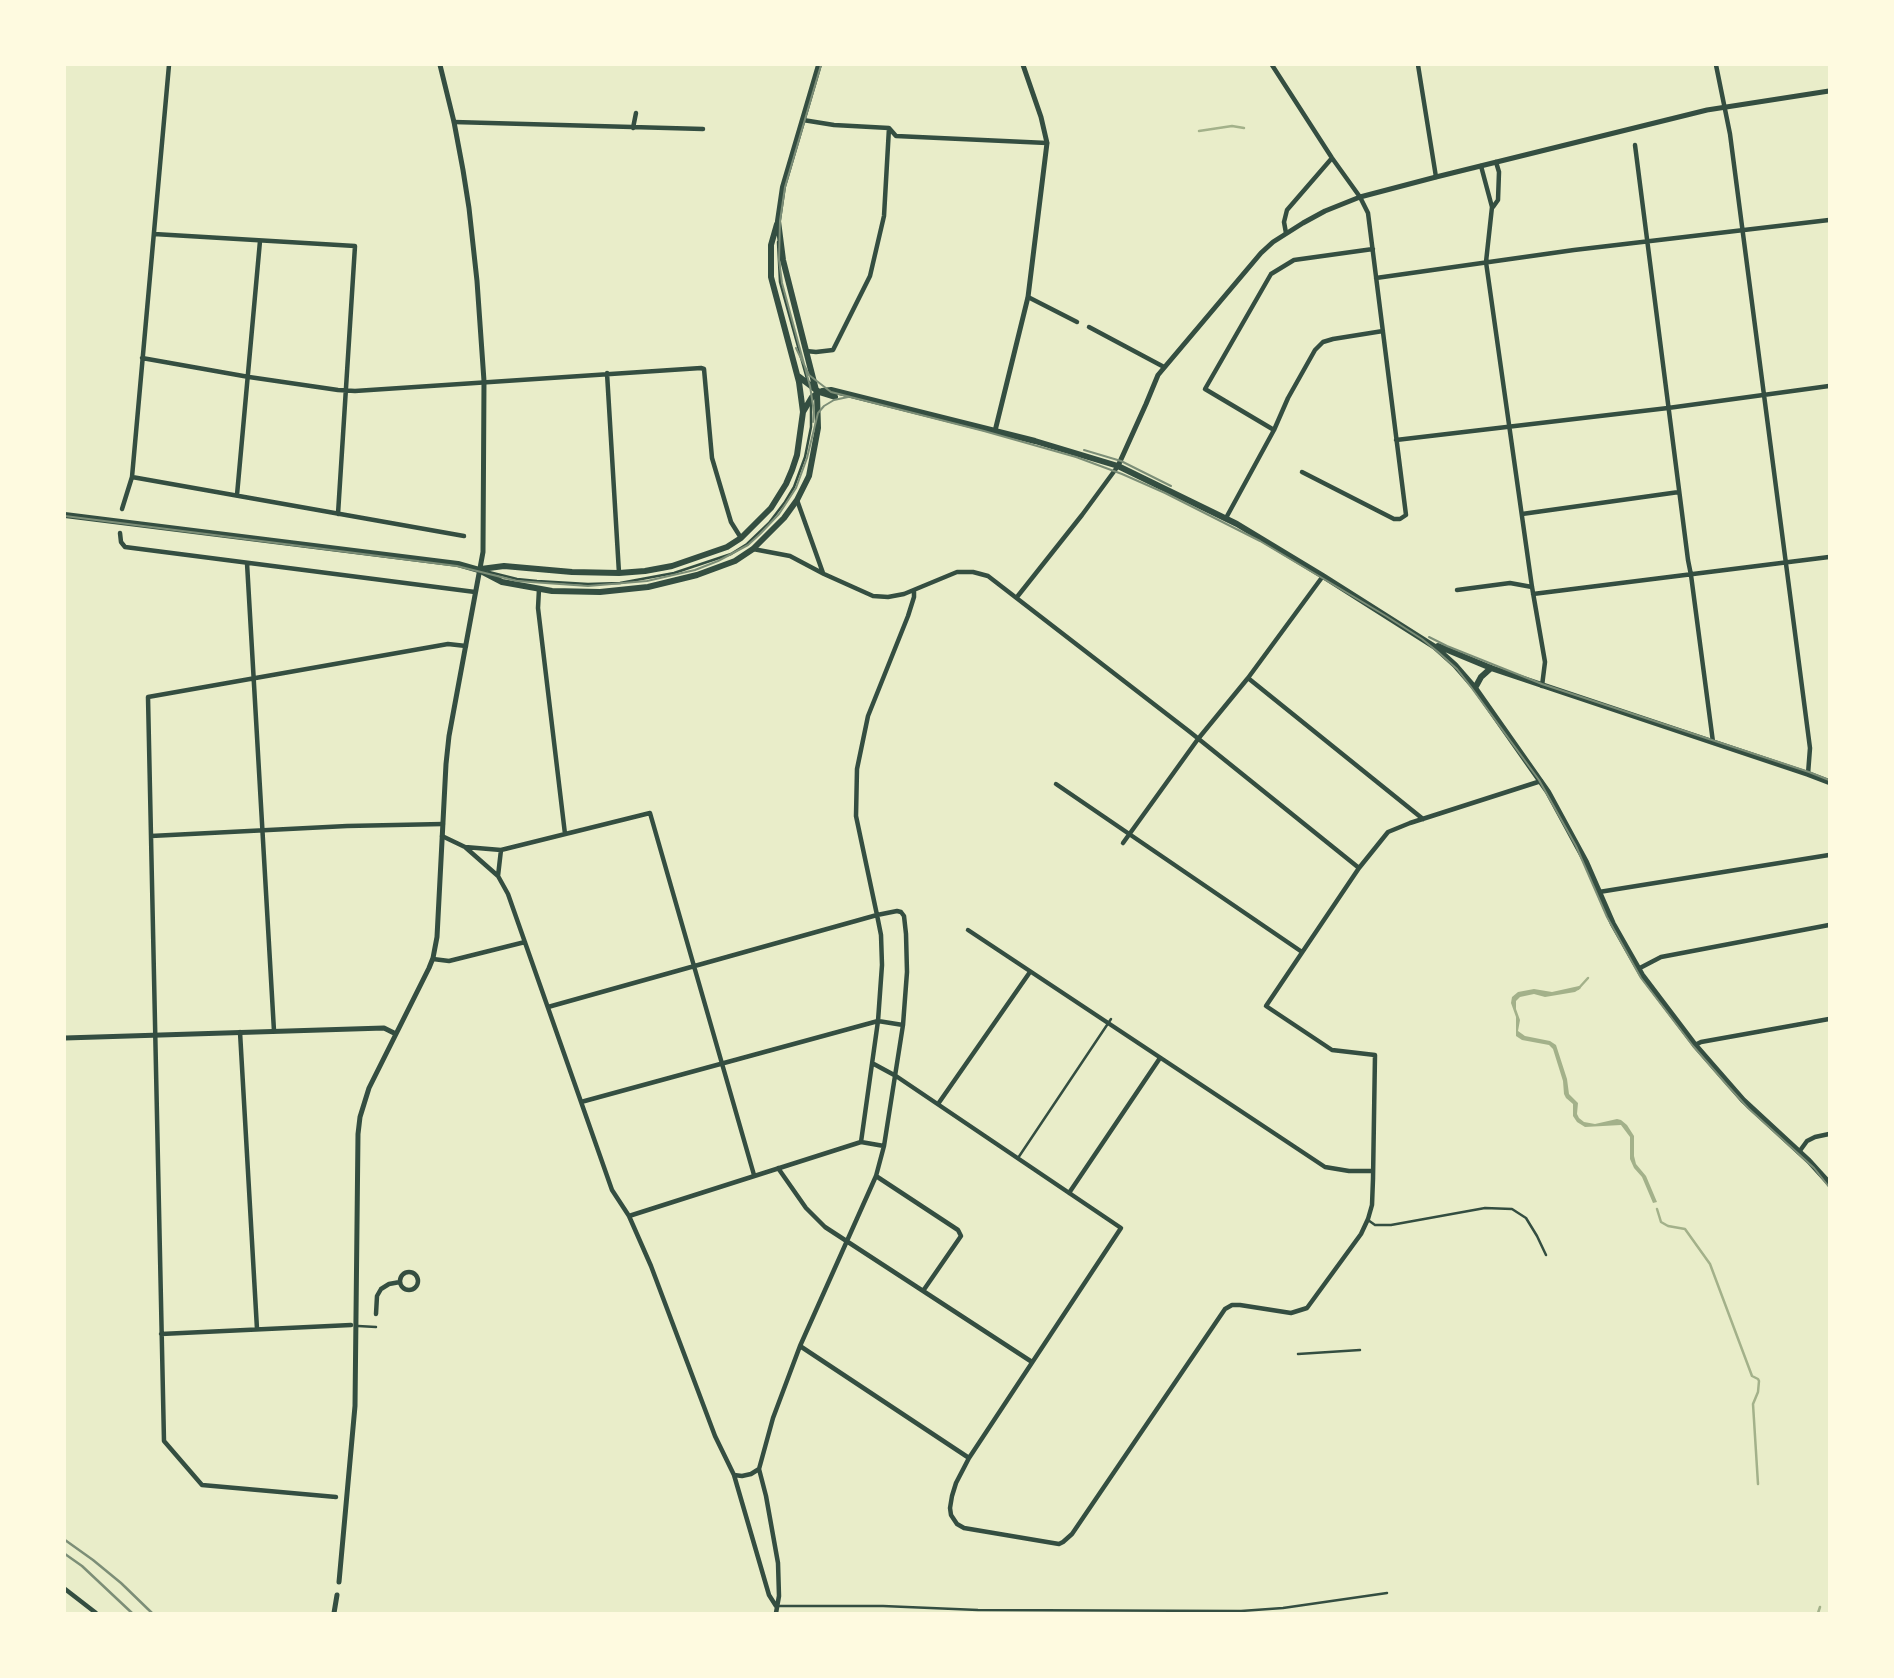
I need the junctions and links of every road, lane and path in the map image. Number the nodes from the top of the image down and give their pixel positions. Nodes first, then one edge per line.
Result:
1 (169, 65) edge
2 (440, 65) edge
3 (819, 65) edge
4 (1023, 65) edge
5 (1272, 65) edge
6 (1418, 65) edge
7 (1716, 65) edge
8 (1829, 91) edge
9 (1724, 107) junction
10 (636, 113) dead end
11 (803, 120) junction
12 (454, 122) junction
13 (633, 128) junction
14 (889, 128) junction
15 (703, 129) dead end
16 (1047, 143) junction
17 (1635, 145) dead end
18 (1332, 158) junction
19 (1496, 162) junction
20 (1481, 166) junction
21 (1436, 177) junction
22 (1360, 197) junction
23 (1492, 207) junction
24 (1829, 220) edge
25 (778, 221) junction
26 (1741, 231) junction
27 (1286, 233) junction
28 (154, 234) junction
29 (260, 241) junction
30 (1648, 242) junction
31 (1373, 249) junction
32 (1486, 262) junction
33 (1376, 278) junction
34 (1028, 297) junction
35 (1077, 322) dead end
36 (1089, 327) dead end
37 (1383, 331) junction
38 (810, 351) junction
39 (142, 358) junction
40 (1164, 367) junction
41 (607, 373) junction
42 (797, 375) junction
43 (249, 377) junction
44 (484, 381) junction
45 (808, 384) junction
46 (1829, 386) edge
47 (345, 389) junction
48 (843, 393) junction
49 (816, 394) junction
50 (1762, 394) junction
51 (835, 397) junction
52 (1668, 408) junction
53 (818, 410) junction
54 (803, 412) junction
55 (1510, 426) junction
56 (1274, 430) junction
57 (995, 431) junction
58 (1396, 440) junction
59 (1118, 466) junction
60 (1302, 472) dead end
61 (132, 477) junction
62 (1679, 492) junction
63 (237, 495) junction
64 (797, 500) junction
65 (122, 509) dead end
66 (338, 514) junction
67 (1522, 514) junction
68 (65, 515) edge
69 (1226, 518) junction
70 (120, 533) dead end
71 (464, 536) dead end
72 (741, 538) junction
73 (753, 549) junction
74 (1829, 557) edge
75 (247, 563) junction
76 (1785, 563) junction
77 (479, 570) junction
78 (619, 573) junction
79 (824, 574) junction
80 (1691, 575) junction
81 (1323, 576) junction
82 (539, 589) junction
83 (914, 590) junction
84 (1457, 590) dead end
85 (1532, 590) junction
86 (475, 592) junction
87 (1017, 597) junction
88 (1421, 638) junction
89 (466, 646) junction
90 (1491, 668) junction
91 (253, 678) junction
92 (1248, 678) junction
93 (1542, 686) junction
94 (1475, 688) junction
95 (1198, 739) junction
96 (1713, 742) junction
97 (1808, 774) junction
98 (1541, 781) junction
99 (1829, 782) edge
100 (1056, 784) dead end
101 (1423, 819) junction
102 (443, 824) junction
103 (262, 831) junction
104 (565, 834) junction
105 (1129, 834) junction
106 (151, 836) junction
107 (442, 836) junction
108 (1123, 842) dead end
109 (464, 847) junction
110 (501, 850) junction
111 (1829, 855) edge
112 (1359, 868) junction
113 (498, 876) junction
114 (1599, 892) junction
115 (877, 915) junction
116 (1829, 925) edge
117 (968, 930) dead end
118 (525, 942) junction
119 (1302, 952) junction
120 (433, 959) junction
121 (694, 966) junction
122 (1638, 969) junction
123 (1030, 972) junction
124 (548, 1007) junction
125 (1829, 1018) edge
126 (878, 1021) junction
127 (1109, 1021) junction
128 (903, 1025) junction
129 (274, 1031) junction
130 (240, 1032) junction
131 (396, 1034) junction
132 (155, 1035) junction
133 (65, 1038) edge
134 (1695, 1045) junction
135 (1160, 1058) junction
136 (722, 1063) junction
137 (872, 1063) junction
138 (896, 1076) junction
139 (581, 1102) junction
140 (938, 1104) junction
141 (1829, 1133) edge
142 (861, 1142) junction
143 (884, 1146) junction
144 (1799, 1152) junction
145 (1018, 1158) junction
146 (778, 1168) junction
147 (1373, 1171) junction
148 (754, 1175) junction
149 (876, 1175) junction
150 (1829, 1183) edge
151 (1069, 1193) junction
152 (629, 1216) junction
153 (1368, 1220) junction
154 (846, 1240) junction
155 (1546, 1255) dead end
156 (400, 1282) junction
157 (923, 1291) junction
158 (376, 1314) dead end
159 (354, 1325) junction
160 (376, 1326) dead end
161 (257, 1329) junction
162 (161, 1334) junction
163 (800, 1346) junction
164 (1360, 1350) dead end
165 (1297, 1354) dead end
166 (1032, 1362) junction
167 (969, 1458) junction
168 (759, 1469) junction
169 (734, 1475) junction
170 (337, 1497) dead end
171 (339, 1582) dead end
172 (65, 1589) edge
173 (1387, 1593) dead end
174 (337, 1595) dead end
175 (776, 1606) junction
176 (96, 1613) edge
177 (334, 1613) edge
178 (776, 1613) edge

1 - 28 street
2 - 12 street
3 - 11 main road
4 - 16 street
5 - 18 street
6 - 21 street
7 - 9 street
8 - 9 street
9 - 19 street
9 - 26 street
10 - 13 street
11 - 14 street
11 - 25 main road
12 - 13 street
12 - 44 street
13 - 15 street
14 - 16 street
14 - 38 street
16 - 34 street
17 - 30 street
18 - 22 street
18 - 27 street
19 - 20 street
19 - 23 street
20 - 21 street
20 - 23 street
21 - 22 street
22 - 27 street
22 - 31 street
23 - 32 street
24 - 26 street
25 - 38 main road
25 - 42 main road
25 - 45 lane
26 - 30 street
26 - 50 street
27 - 40 street
28 - 29 street
28 - 39 street
29 - 43 street
29 - 47 street
30 - 32 street
30 - 52 street
31 - 33 street
31 - 56 street
32 - 33 street
32 - 55 street
33 - 37 street
34 - 35 street
34 - 57 street
36 - 40 street
37 - 56 street
37 - 58 street
38 - 49 main road
39 - 43 street
39 - 61 street
40 - 59 street
41 - 44 street
41 - 72 street
41 - 78 street
42 - 45 main road
42 - 54 main road
43 - 47 street
43 - 63 street
44 - 47 street
44 - 77 street
45 - 49 main road
45 - 49 lane
46 - 50 street
47 - 66 street
48 - 49 main road
48 - 51 main road
48 - 57 main road
49 - 51 main road
49 - 53 main road
49 - 54 main road
49 - 77 lane
50 - 52 street
50 - 76 street
51 - 53 main road
52 - 55 street
52 - 62 street
53 - 64 main road
54 - 72 main road
55 - 58 street
55 - 67 street
56 - 69 street
57 - 59 main road
58 - 60 street
59 - 69 main road
59 - 87 street
61 - 63 street
61 - 65 street
62 - 67 street
62 - 80 street
63 - 66 street
64 - 73 main road
64 - 79 street
66 - 71 street
67 - 85 street
68 - 77 main road
69 - 81 main road
70 - 75 street
72 - 78 main road
73 - 79 street
73 - 82 main road
74 - 76 street
75 - 86 street
75 - 91 street
76 - 80 street
76 - 97 street
77 - 78 main road
77 - 82 main road
77 - 86 street
79 - 83 street
80 - 85 street
80 - 96 street
81 - 88 main road
81 - 92 street
82 - 104 street
83 - 87 street
83 - 115 street
84 - 85 street
85 - 93 street
86 - 89 street
87 - 95 street
88 - 90 main road
88 - 94 main road
89 - 91 street
89 - 102 street
90 - 93 main road
90 - 94 main road
91 - 103 street
91 - 106 street
92 - 95 street
92 - 101 street
93 - 96 main road
94 - 98 main road
95 - 105 street
95 - 112 street
96 - 97 main road
97 - 99 main road
98 - 101 street
98 - 114 main road
100 - 105 street
101 - 112 street
102 - 103 street
102 - 107 street
103 - 106 street
103 - 129 street
104 - 110 street
104 - 121 street
105 - 108 street
105 - 119 street
106 - 132 street
107 - 109 street
107 - 120 street
109 - 110 street
109 - 113 street
110 - 113 street
111 - 114 street
112 - 119 street
113 - 118 street
114 - 122 main road
115 - 121 street
115 - 126 street
115 - 128 street
116 - 122 street
117 - 123 street
118 - 120 street
118 - 124 street
119 - 147 street
120 - 131 street
121 - 124 street
121 - 136 street
122 - 134 main road
123 - 127 street
123 - 140 street
124 - 139 street
125 - 134 street
126 - 128 street
126 - 136 street
126 - 137 street
127 - 135 street
127 - 145 lane
128 - 138 street
129 - 130 street
129 - 131 street
130 - 132 street
130 - 161 street
131 - 159 street
132 - 133 street
132 - 162 street
134 - 144 main road
135 - 147 street
135 - 151 street
136 - 139 street
136 - 148 street
137 - 138 street
137 - 142 street
138 - 140 street
138 - 143 street
139 - 152 street
140 - 145 street
141 - 144 street
142 - 143 street
142 - 146 street
143 - 149 street
144 - 150 main road
145 - 151 street
146 - 148 street
146 - 154 street
147 - 153 street
148 - 152 street
149 - 154 street
149 - 157 street
151 - 166 street
152 - 169 street
153 - 155 lane
153 - 167 street
154 - 157 street
154 - 163 street
156 - 156 street
156 - 158 street
157 - 166 street
159 - 160 lane
159 - 161 street
159 - 171 street
161 - 162 street
162 - 170 street
163 - 167 street
163 - 168 street
164 - 165 lane
166 - 167 street
168 - 169 street
168 - 175 street
169 - 175 street
172 - 176 street
173 - 175 lane
174 - 177 street
175 - 178 street

